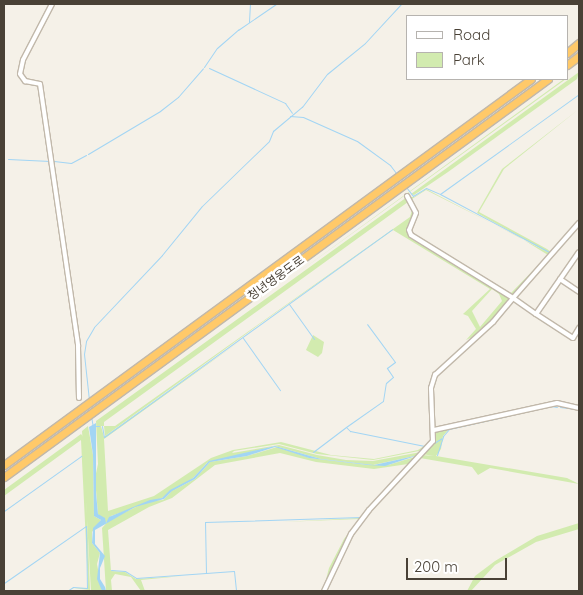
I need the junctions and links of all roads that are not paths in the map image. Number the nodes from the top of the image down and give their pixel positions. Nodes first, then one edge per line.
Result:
1 (52, 4) edge
2 (579, 44) edge
3 (568, 51) edge
4 (579, 56) edge
5 (568, 64) edge
6 (530, 80) edge
7 (547, 80) edge
8 (407, 196) dead end
9 (579, 223) edge
10 (579, 252) edge
11 (560, 279) junction
12 (579, 292) edge
13 (513, 298) junction
14 (536, 314) junction
15 (579, 328) edge
16 (573, 338) junction
17 (579, 338) edge
18 (80, 398) dead end
19 (579, 408) edge
20 (434, 430) junction
21 (4, 465) edge
22 (4, 477) edge
23 (324, 591) edge

1 - 18 street
2 - 3 highway
4 - 5 highway
6 - 21 highway, 청년영웅도로
7 - 22 highway, 청년영웅도로
8 - 13 street
9 - 13 street
10 - 11 street
11 - 12 street
11 - 14 street
13 - 14 street
13 - 20 street
14 - 16 street
15 - 16 street
16 - 17 street
19 - 20 street
20 - 23 street

